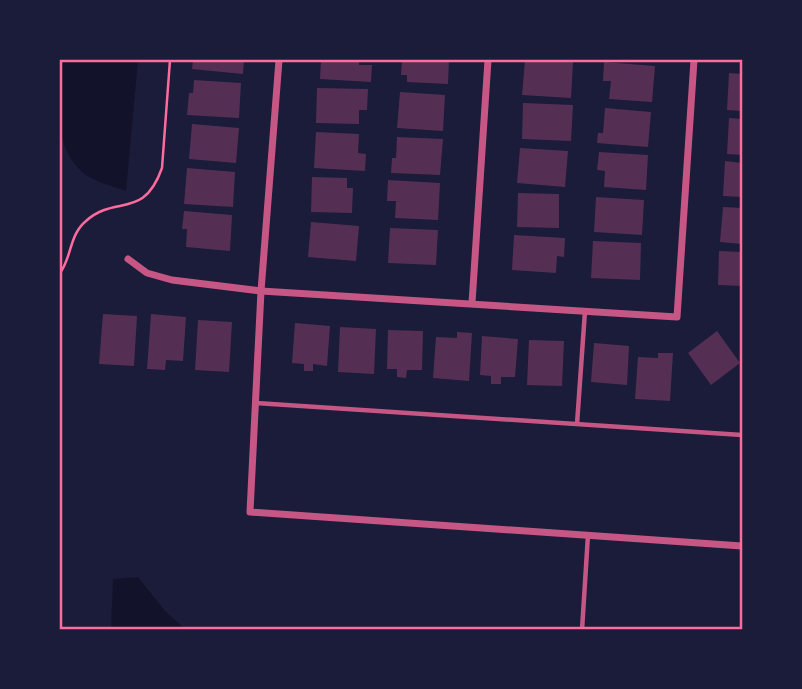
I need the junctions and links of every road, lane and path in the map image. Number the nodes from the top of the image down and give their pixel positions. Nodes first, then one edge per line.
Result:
1 (170, 60) edge
2 (279, 60) edge
3 (488, 60) edge
4 (694, 60) edge
5 (128, 259) dead end
6 (60, 274) edge
7 (261, 291) junction
8 (472, 303) junction
9 (585, 311) junction
10 (256, 403) junction
11 (577, 424) junction
12 (743, 435) edge
13 (587, 536) junction
14 (743, 546) edge
15 (582, 629) edge

1 - 6 path
2 - 7 street
3 - 8 street
4 - 9 street
5 - 7 street
7 - 8 street
7 - 10 street
8 - 9 street
9 - 11 lane
10 - 11 lane
10 - 13 street
11 - 12 lane
13 - 14 street
13 - 15 lane

